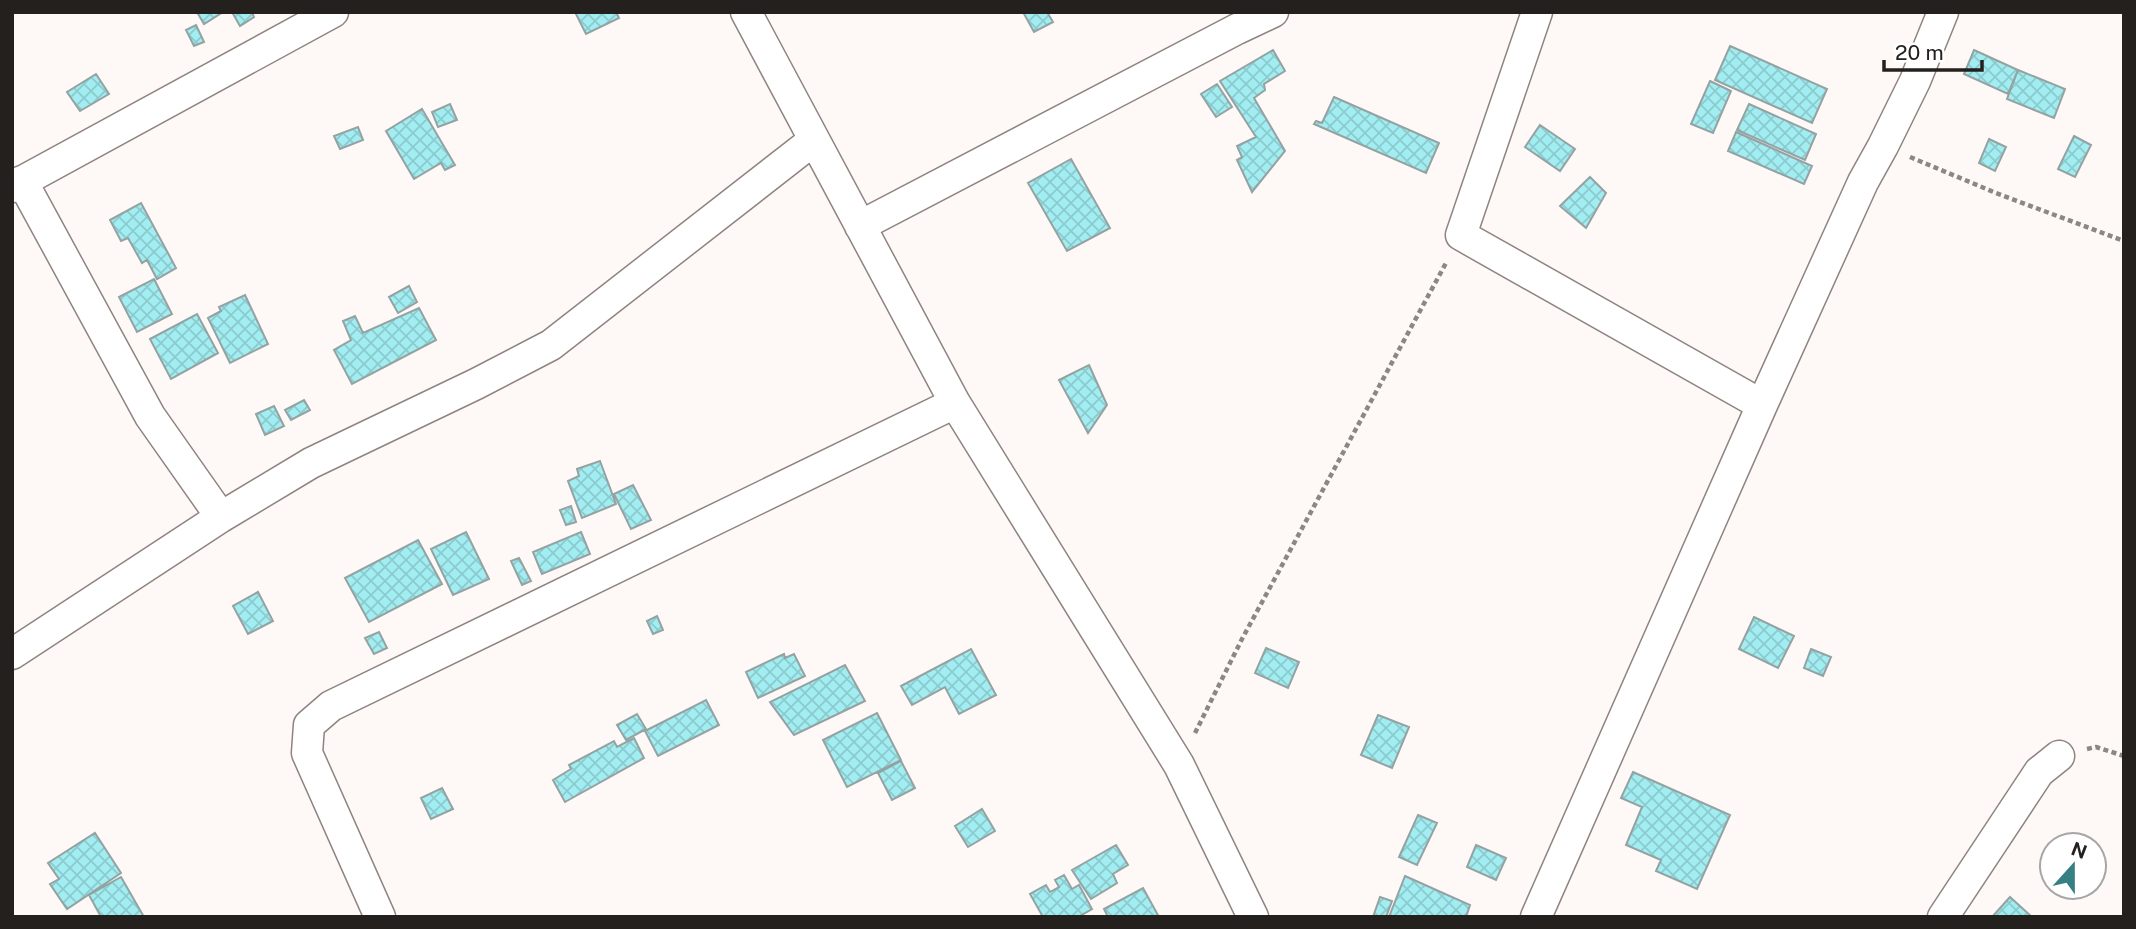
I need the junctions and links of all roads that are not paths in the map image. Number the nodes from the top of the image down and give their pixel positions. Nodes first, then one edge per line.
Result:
1 (746, 12) edge
2 (1273, 12) edge
3 (1537, 12) edge
4 (1943, 12) edge
5 (328, 13) edge
6 (1237, 21) edge
7 (814, 140) junction
8 (17, 184) edge
9 (860, 226) junction
10 (955, 403) junction
11 (1762, 405) junction
12 (221, 517) junction
13 (12, 654) edge
14 (2059, 756) dead end
15 (380, 917) edge
16 (1253, 917) edge
17 (1536, 917) edge
18 (1943, 917) edge

1 - 7 street
2 - 6 street
3 - 11 street
4 - 11 street
5 - 8 street
6 - 9 street
7 - 9 street
7 - 12 street
8 - 12 street
9 - 10 street
10 - 15 street
10 - 16 street
11 - 17 street
12 - 13 street
14 - 18 street

